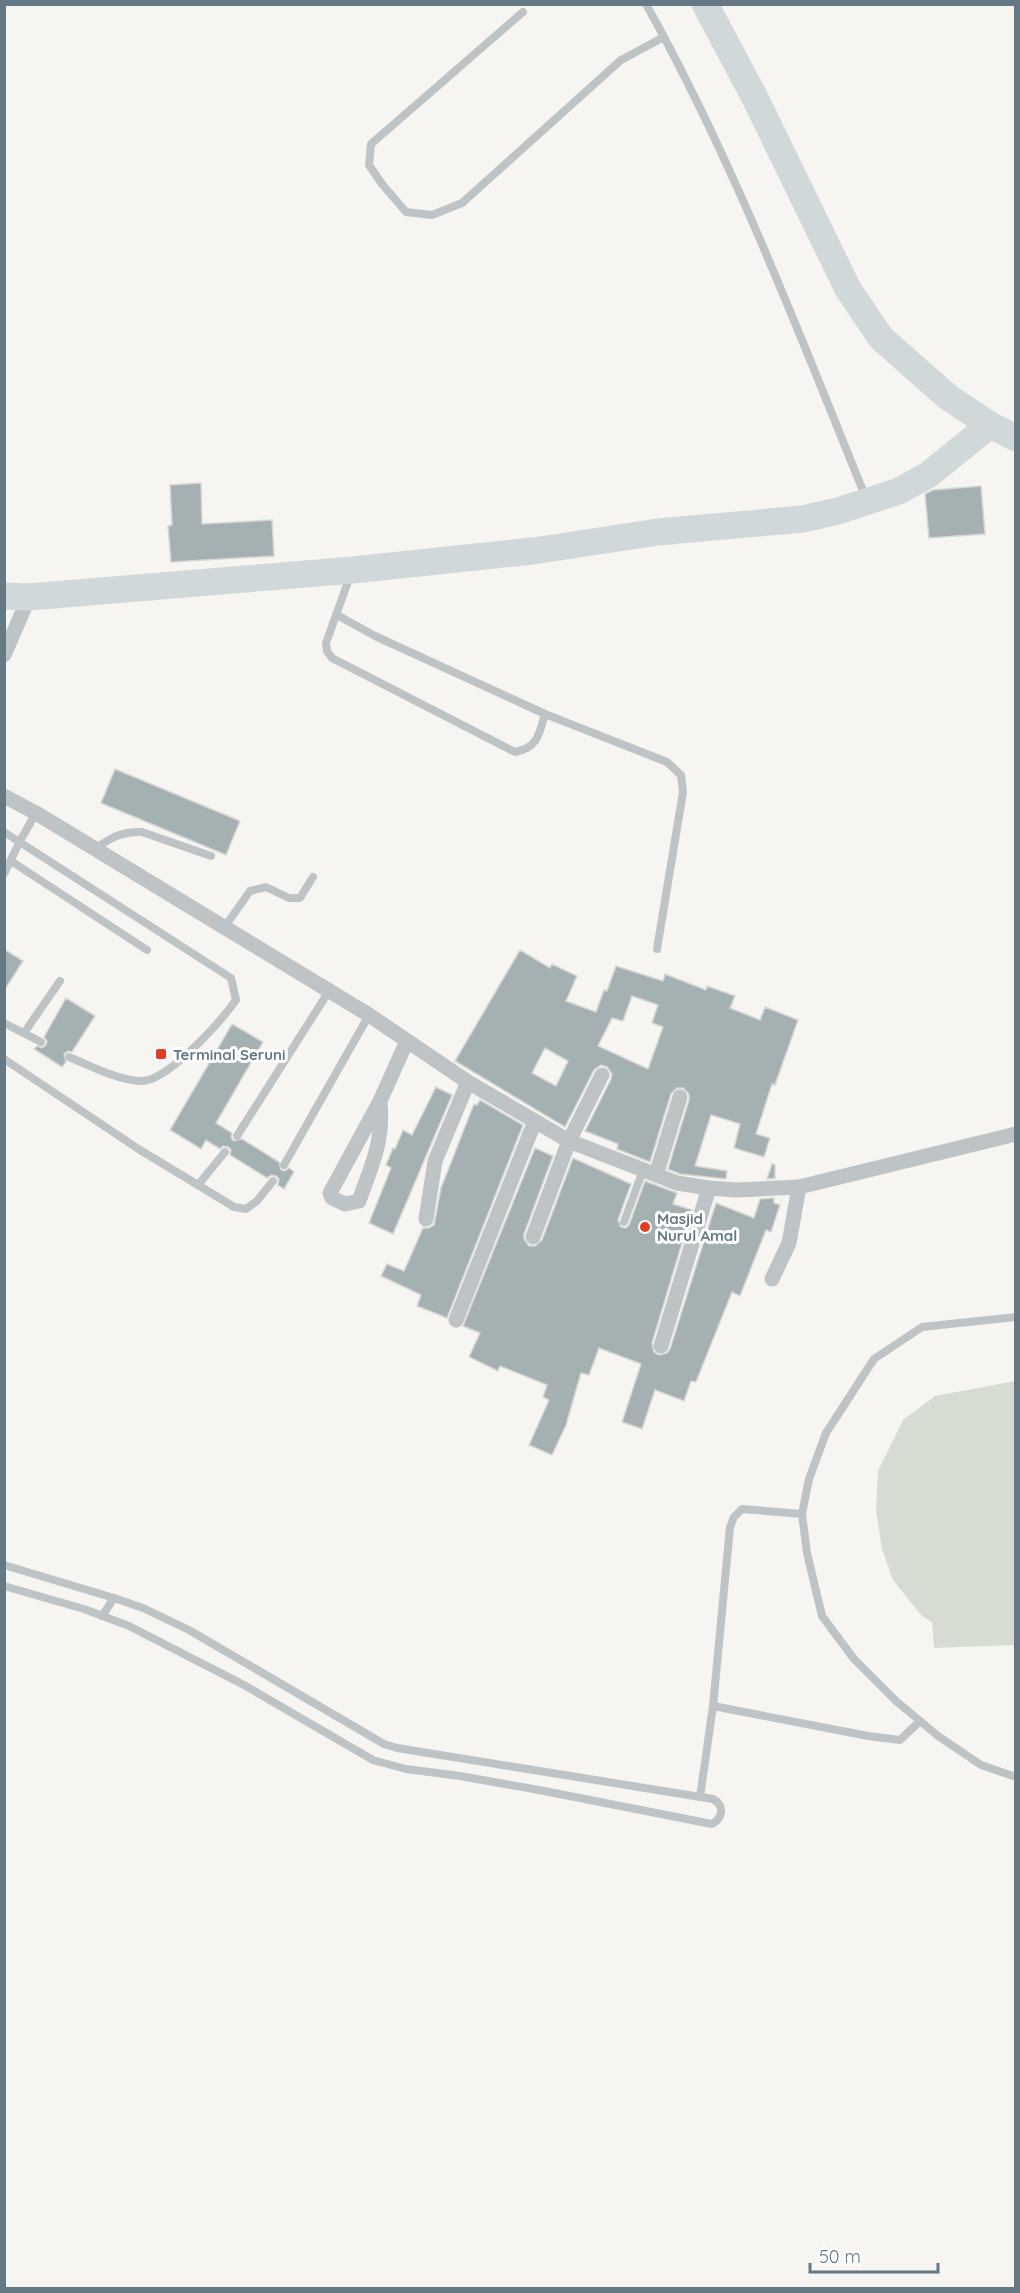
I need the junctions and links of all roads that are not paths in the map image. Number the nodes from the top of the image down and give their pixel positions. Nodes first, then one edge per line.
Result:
1 (646, 4) edge
2 (705, 4) edge
3 (726, 4) edge
4 (523, 12) dead end
5 (664, 37) junction
6 (925, 376) junction
7 (990, 425) junction
8 (1016, 438) edge
9 (868, 502) junction
10 (352, 570) junction
11 (17, 596) edge
12 (337, 615) junction
13 (6, 647) edge
14 (545, 714) junction
15 (4, 796) edge
16 (36, 813) junction
17 (4, 831) edge
18 (20, 841) junction
19 (95, 849) junction
20 (211, 856) dead end
21 (11, 861) junction
22 (4, 874) edge
23 (313, 876) dead end
24 (224, 928) junction
25 (657, 949) dead end
26 (147, 950) dead end
27 (60, 981) dead end
28 (329, 991) junction
29 (369, 1015) junction
30 (4, 1023) edge
31 (24, 1033) junction
32 (407, 1041) junction
33 (41, 1042) dead end
34 (69, 1057) dead end
35 (4, 1059) edge
36 (602, 1075) dead end
37 (468, 1082) junction
38 (680, 1097) dead end
39 (380, 1101) junction
40 (535, 1120) junction
41 (1016, 1134) edge
42 (237, 1136) dead end
43 (569, 1141) junction
44 (225, 1152) dead end
45 (284, 1165) dead end
46 (649, 1173) junction
47 (273, 1181) dead end
48 (198, 1185) junction
49 (799, 1186) junction
50 (709, 1188) junction
51 (426, 1219) dead end
52 (624, 1222) dead end
53 (532, 1237) dead end
54 (772, 1279) dead end
55 (1016, 1317) edge
56 (456, 1320) dead end
57 (661, 1346) dead end
58 (802, 1514) junction
59 (4, 1565) edge
60 (4, 1586) edge
61 (114, 1598) junction
62 (102, 1616) junction
63 (713, 1706) junction
64 (920, 1721) junction
65 (1016, 1776) edge
66 (700, 1797) junction

1 - 5 lane
2 - 6 highway
3 - 6 highway
4 - 5 lane
5 - 9 lane
6 - 7 highway
7 - 8 highway
7 - 9 highway
9 - 10 highway
10 - 11 highway
10 - 12 lane
11 - 13 street
12 - 14 lane
12 - 14 lane
14 - 25 lane
15 - 16 street
16 - 18 lane
16 - 19 street
17 - 18 lane
18 - 21 lane
18 - 34 lane
19 - 20 lane
19 - 24 street
21 - 22 lane
21 - 26 lane
23 - 24 lane
24 - 28 street
27 - 31 lane
28 - 29 street
28 - 42 lane
29 - 32 street
29 - 45 lane
30 - 31 lane
31 - 33 lane
32 - 37 street
32 - 39 street
35 - 48 lane
36 - 43 street
37 - 40 street
37 - 51 street
38 - 46 street
39 - 39 street
40 - 43 street
40 - 56 street
41 - 49 street
43 - 46 street
43 - 53 street
44 - 48 lane
46 - 50 street
46 - 52 lane
47 - 48 lane
49 - 50 street
49 - 54 street
50 - 57 street
55 - 58 lane
58 - 63 lane
58 - 64 lane
59 - 61 lane
60 - 62 lane
61 - 62 lane
61 - 66 lane
62 - 66 lane
63 - 64 lane
63 - 66 lane
64 - 65 lane

